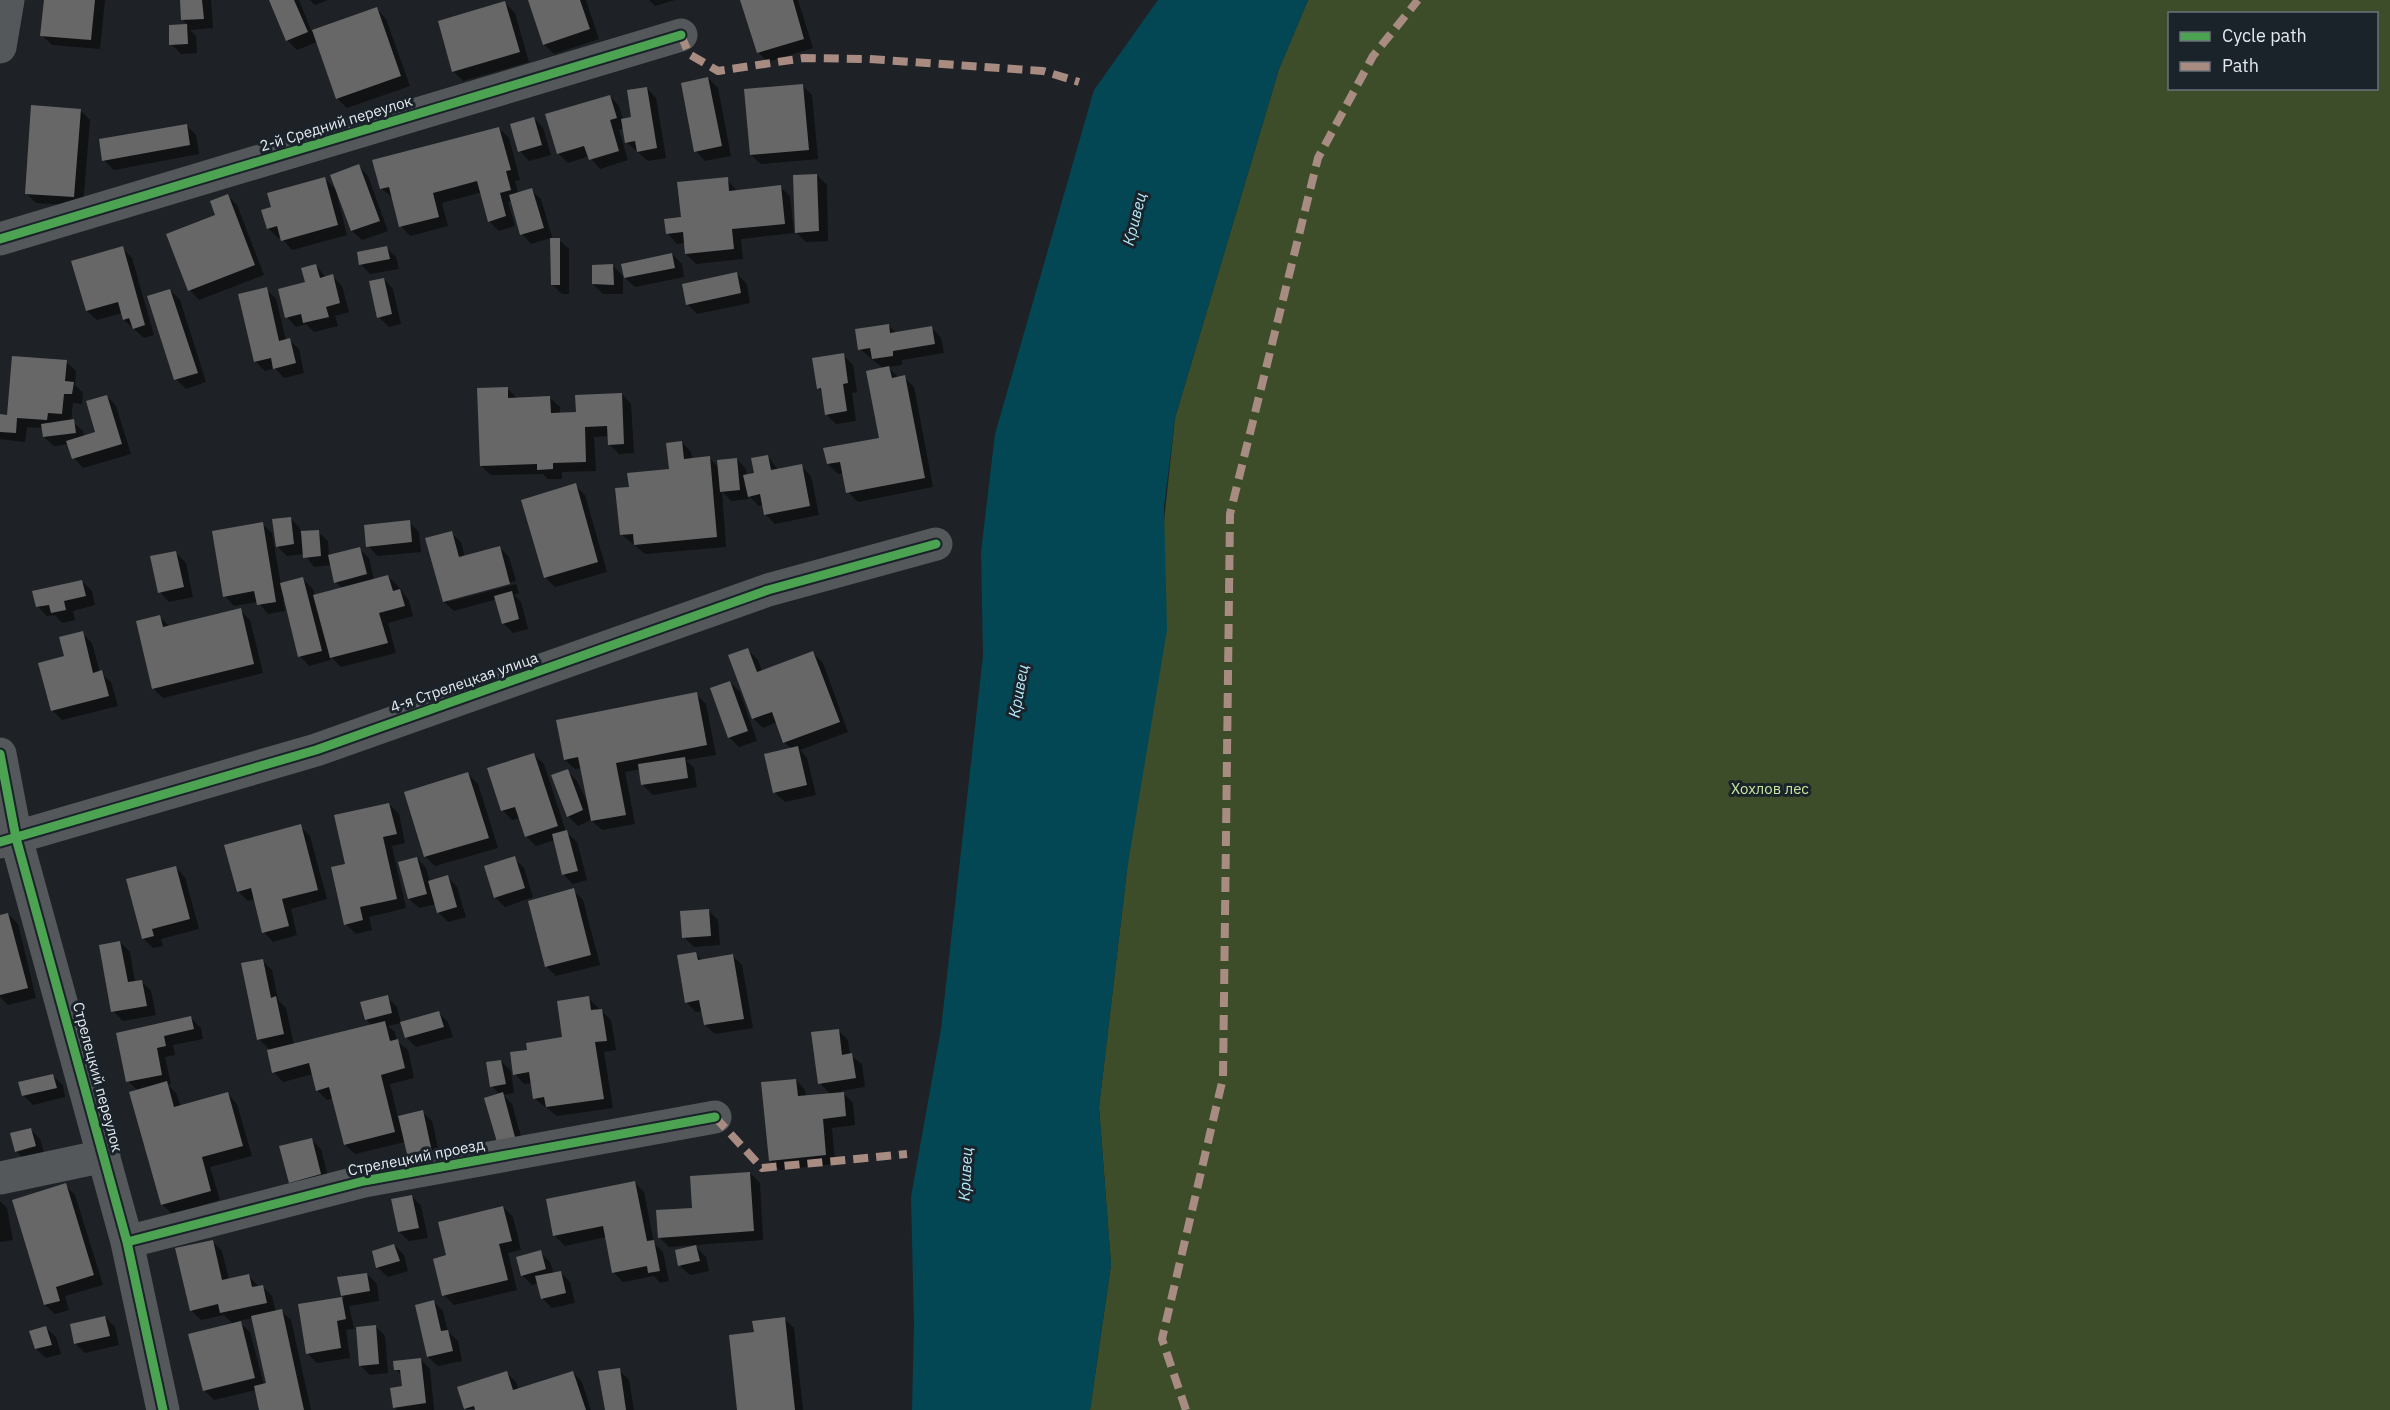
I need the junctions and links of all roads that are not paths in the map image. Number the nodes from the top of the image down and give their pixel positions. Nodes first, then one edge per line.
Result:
1 (8, 0) edge
2 (681, 35) dead end
3 (0, 47) edge
4 (0, 239) edge
5 (936, 544) dead end
6 (0, 754) edge
7 (8, 840) edge
8 (715, 1117) dead end
9 (104, 1156) junction
10 (0, 1178) edge
11 (127, 1242) junction
12 (163, 1410) edge

1 - 3 street
2 - 4 street, 2-й Средний переулок
5 - 7 street, 4-я Стрелецкая улица
6 - 7 street, Стрелецкий переулок
7 - 9 street, Стрелецкий переулок
8 - 11 street, Стрелецкий проезд
9 - 10 street
9 - 11 street, Стрелецкий переулок
11 - 12 street, Стрелецкий переулок

